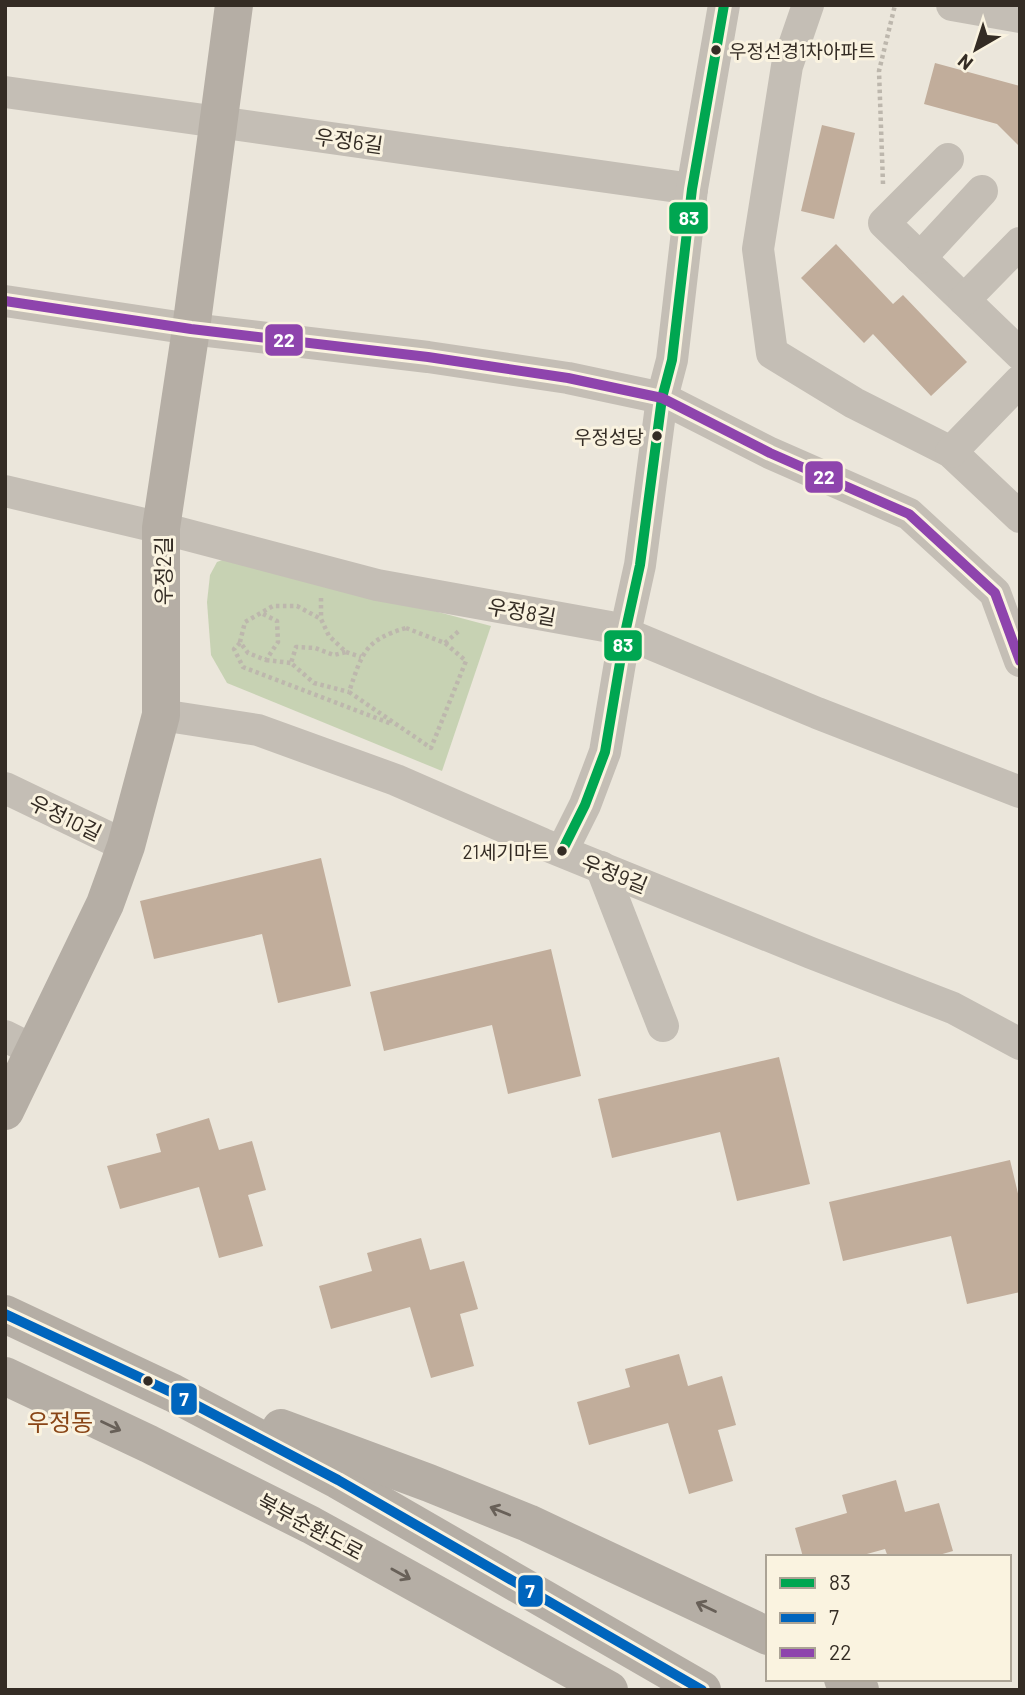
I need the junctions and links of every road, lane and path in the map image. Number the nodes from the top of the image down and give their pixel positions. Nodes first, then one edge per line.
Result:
1 (234, 5) edge
2 (724, 5) edge
3 (808, 5) edge
4 (895, 5) edge
5 (951, 5) edge
6 (1008, 12) edge
7 (5, 92) edge
8 (217, 122) junction
9 (948, 159) dead end
10 (692, 189) junction
11 (982, 191) dead end
12 (884, 223) junction
13 (1020, 243) edge
14 (920, 258) junction
15 (964, 300) junction
16 (5, 301) edge
17 (191, 329) junction
18 (1020, 354) edge
19 (1020, 380) edge
20 (662, 398) junction
21 (951, 452) junction
22 (5, 492) edge
23 (1020, 517) edge
24 (161, 528) junction
25 (262, 614) junction
26 (625, 633) junction
27 (240, 642) junction
28 (345, 652) junction
29 (361, 657) junction
30 (266, 660) junction
31 (1020, 662) edge
32 (291, 663) junction
33 (349, 692) junction
34 (161, 715) junction
35 (399, 726) junction
36 (5, 788) edge
37 (1020, 792) edge
38 (126, 846) junction
39 (562, 851) junction
40 (601, 867) junction
41 (663, 1026) dead end
42 (20, 1044) edge
43 (1020, 1044) edge
44 (5, 1111) edge
45 (5, 1314) edge
46 (5, 1376) edge
47 (173, 1393) junction
48 (766, 1635) edge
49 (609, 1690) edge
50 (702, 1690) edge

1 - 8 main road, 우정2길
2 - 10 street
3 - 21 street
4 - 12 path
5 - 6 street
7 - 8 street, 우정6길
8 - 10 street, 우정6길
8 - 17 main road, 우정2길
9 - 12 street
10 - 20 street
11 - 14 street
12 - 14 street
13 - 15 street
14 - 15 street
15 - 18 street
16 - 17 street
17 - 20 street
17 - 24 main road, 우정2길
19 - 21 street
20 - 26 street
20 - 31 street
21 - 23 street
22 - 24 street, 우정8길
24 - 26 street, 우정8길
24 - 34 main road, 우정2길
25 - 27 path
25 - 28 path
25 - 30 path
26 - 37 street, 우정8길
26 - 39 street
27 - 30 path
27 - 35 path
28 - 29 path
28 - 32 path
29 - 33 path
29 - 35 path
30 - 32 path
32 - 33 path
33 - 35 path
34 - 38 main road, 우정2길
34 - 39 street, 우정9길
36 - 38 street, 우정10길
38 - 42 main road, 우정2길
39 - 40 street, 우정9길
40 - 41 street
40 - 43 street, 우정9길
42 - 44 main road, 우정2길
45 - 47 main road
46 -> 49 main road, 북부순환도로
48 -> 47 main road
47 - 50 main road

